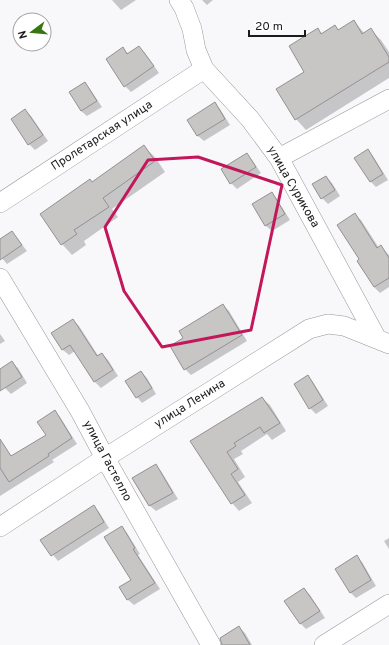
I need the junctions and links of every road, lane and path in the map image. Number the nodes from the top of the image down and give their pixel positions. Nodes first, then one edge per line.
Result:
1 (179, 0) edge
2 (204, 69) junction
3 (389, 99) edge
4 (278, 158) junction
5 (0, 203) edge
6 (0, 278) edge
7 (383, 342) edge
8 (105, 458) junction
9 (0, 527) edge
10 (389, 604) edge
11 (211, 645) edge
12 (324, 645) edge

1 - 2 street, улица Сурикова
2 - 4 street, улица Сурикова
2 - 5 street, Пролетарская улица
3 - 4 street
4 - 7 street, улица Сурикова
6 - 8 street, улица Гастелло
7 - 8 street, улица Ленина
8 - 9 street, улица Ленина
8 - 11 street, улица Гастелло
10 - 12 street

